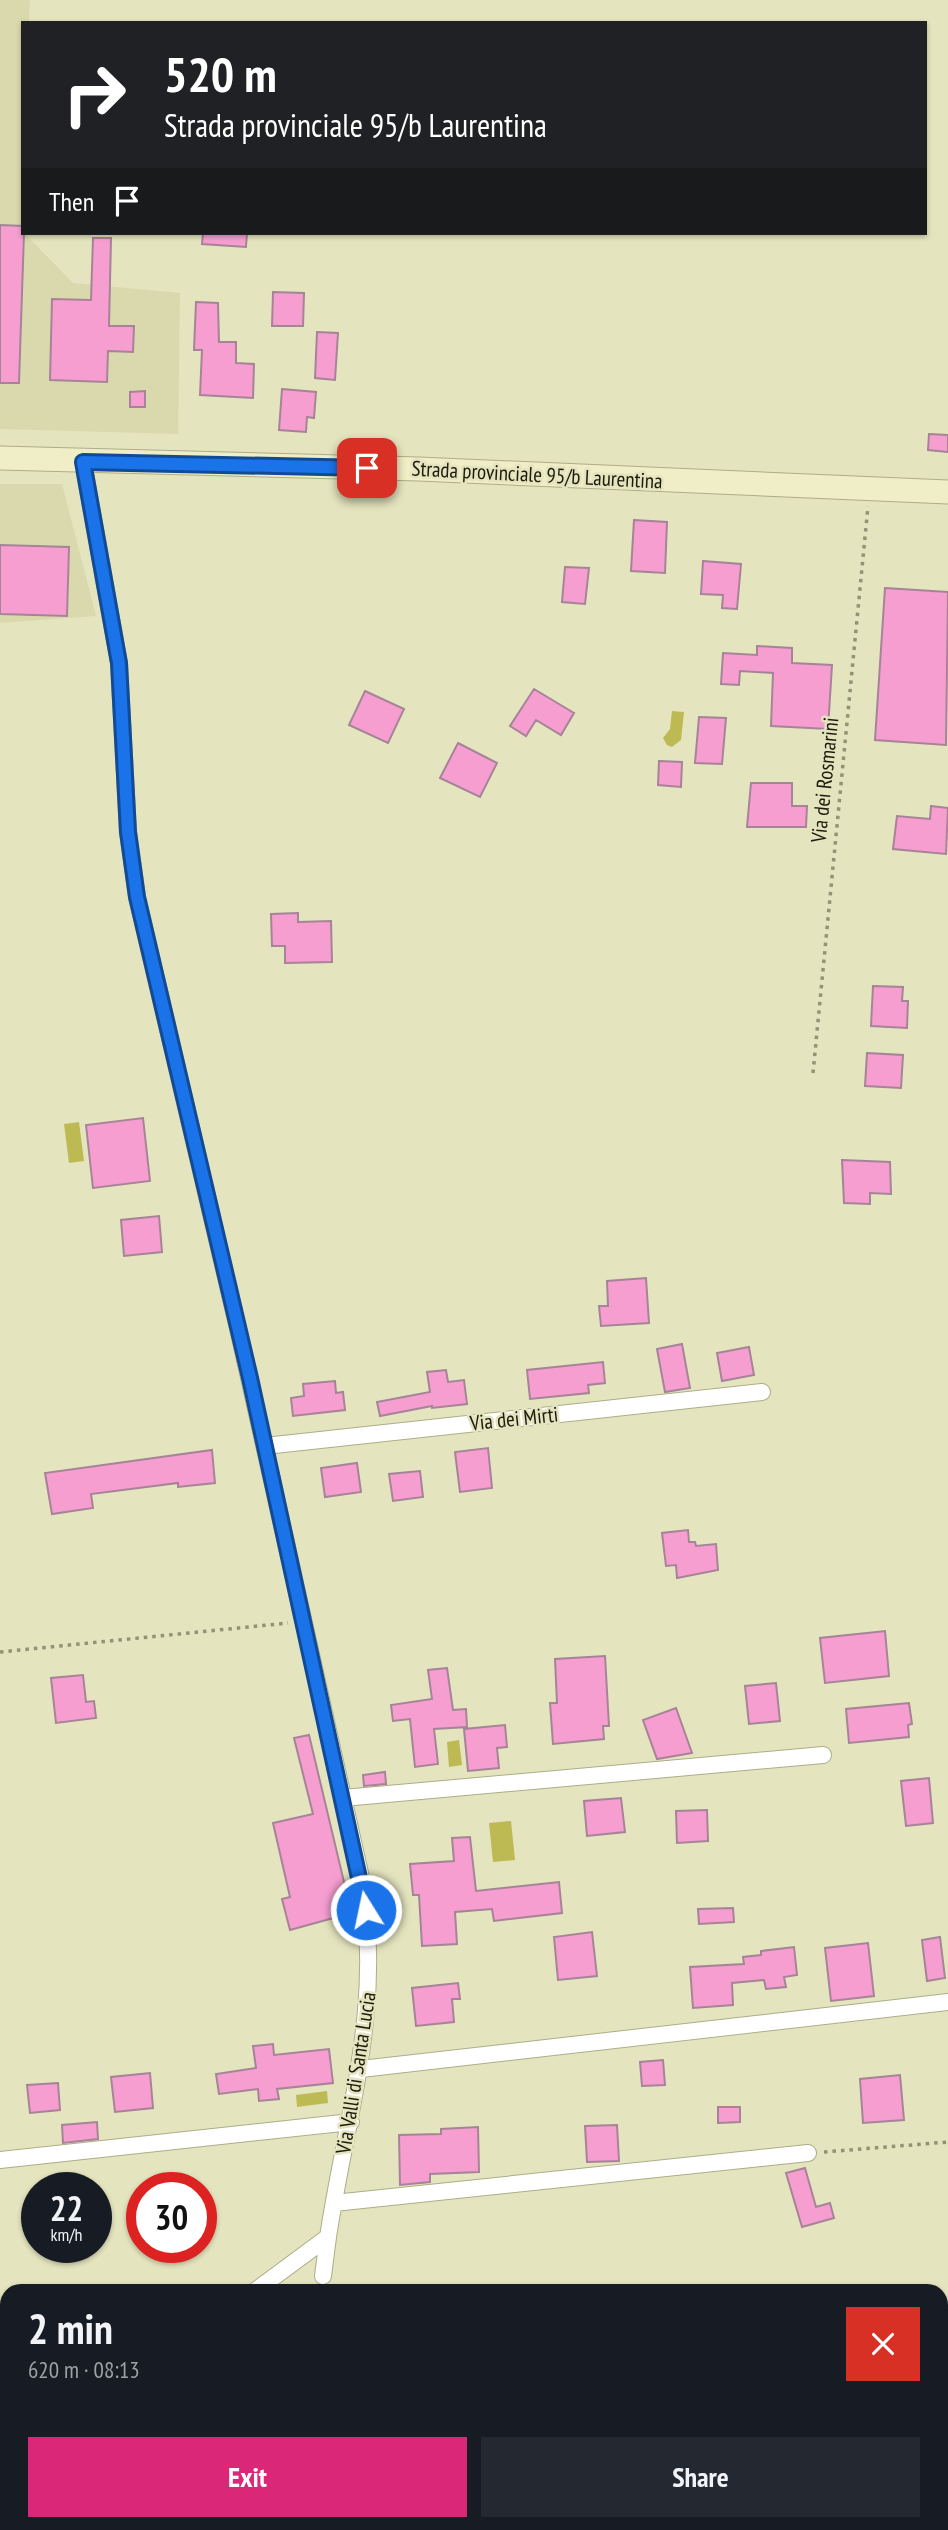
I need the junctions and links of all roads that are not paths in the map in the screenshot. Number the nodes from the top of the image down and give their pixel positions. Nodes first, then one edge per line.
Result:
1 (0, 458) edge
2 (83, 462) junction
3 (948, 492) edge
4 (762, 1392) dead end
5 (265, 1447) junction
6 (822, 1755) dead end
7 (343, 1798) junction
8 (948, 2002) edge
9 (361, 2069) junction
10 (351, 2122) junction
11 (808, 2153) road end
12 (0, 2160) edge
13 (334, 2203) junction
14 (328, 2237) junction
15 (323, 2276) dead end
16 (264, 2284) edge

1 - 2 main road, Strada provinciale 95/b Laurentina
2 - 3 main road, Strada provinciale 95/b Laurentina
2 - 5 street, Via Valli di Santa Lucia
4 - 5 street, Via dei Mirti
5 - 7 street, Via Valli di Santa Lucia
6 - 7 street
7 - 9 street, Via Valli di Santa Lucia
8 - 9 street
9 - 10 street, Via Valli di Santa Lucia
10 - 12 street
10 - 13 street, Via Valli di Santa Lucia
11 - 13 street
13 - 14 street, Via Valli di Santa Lucia
14 - 15 street, Via Valli di Santa Lucia
14 - 16 street

